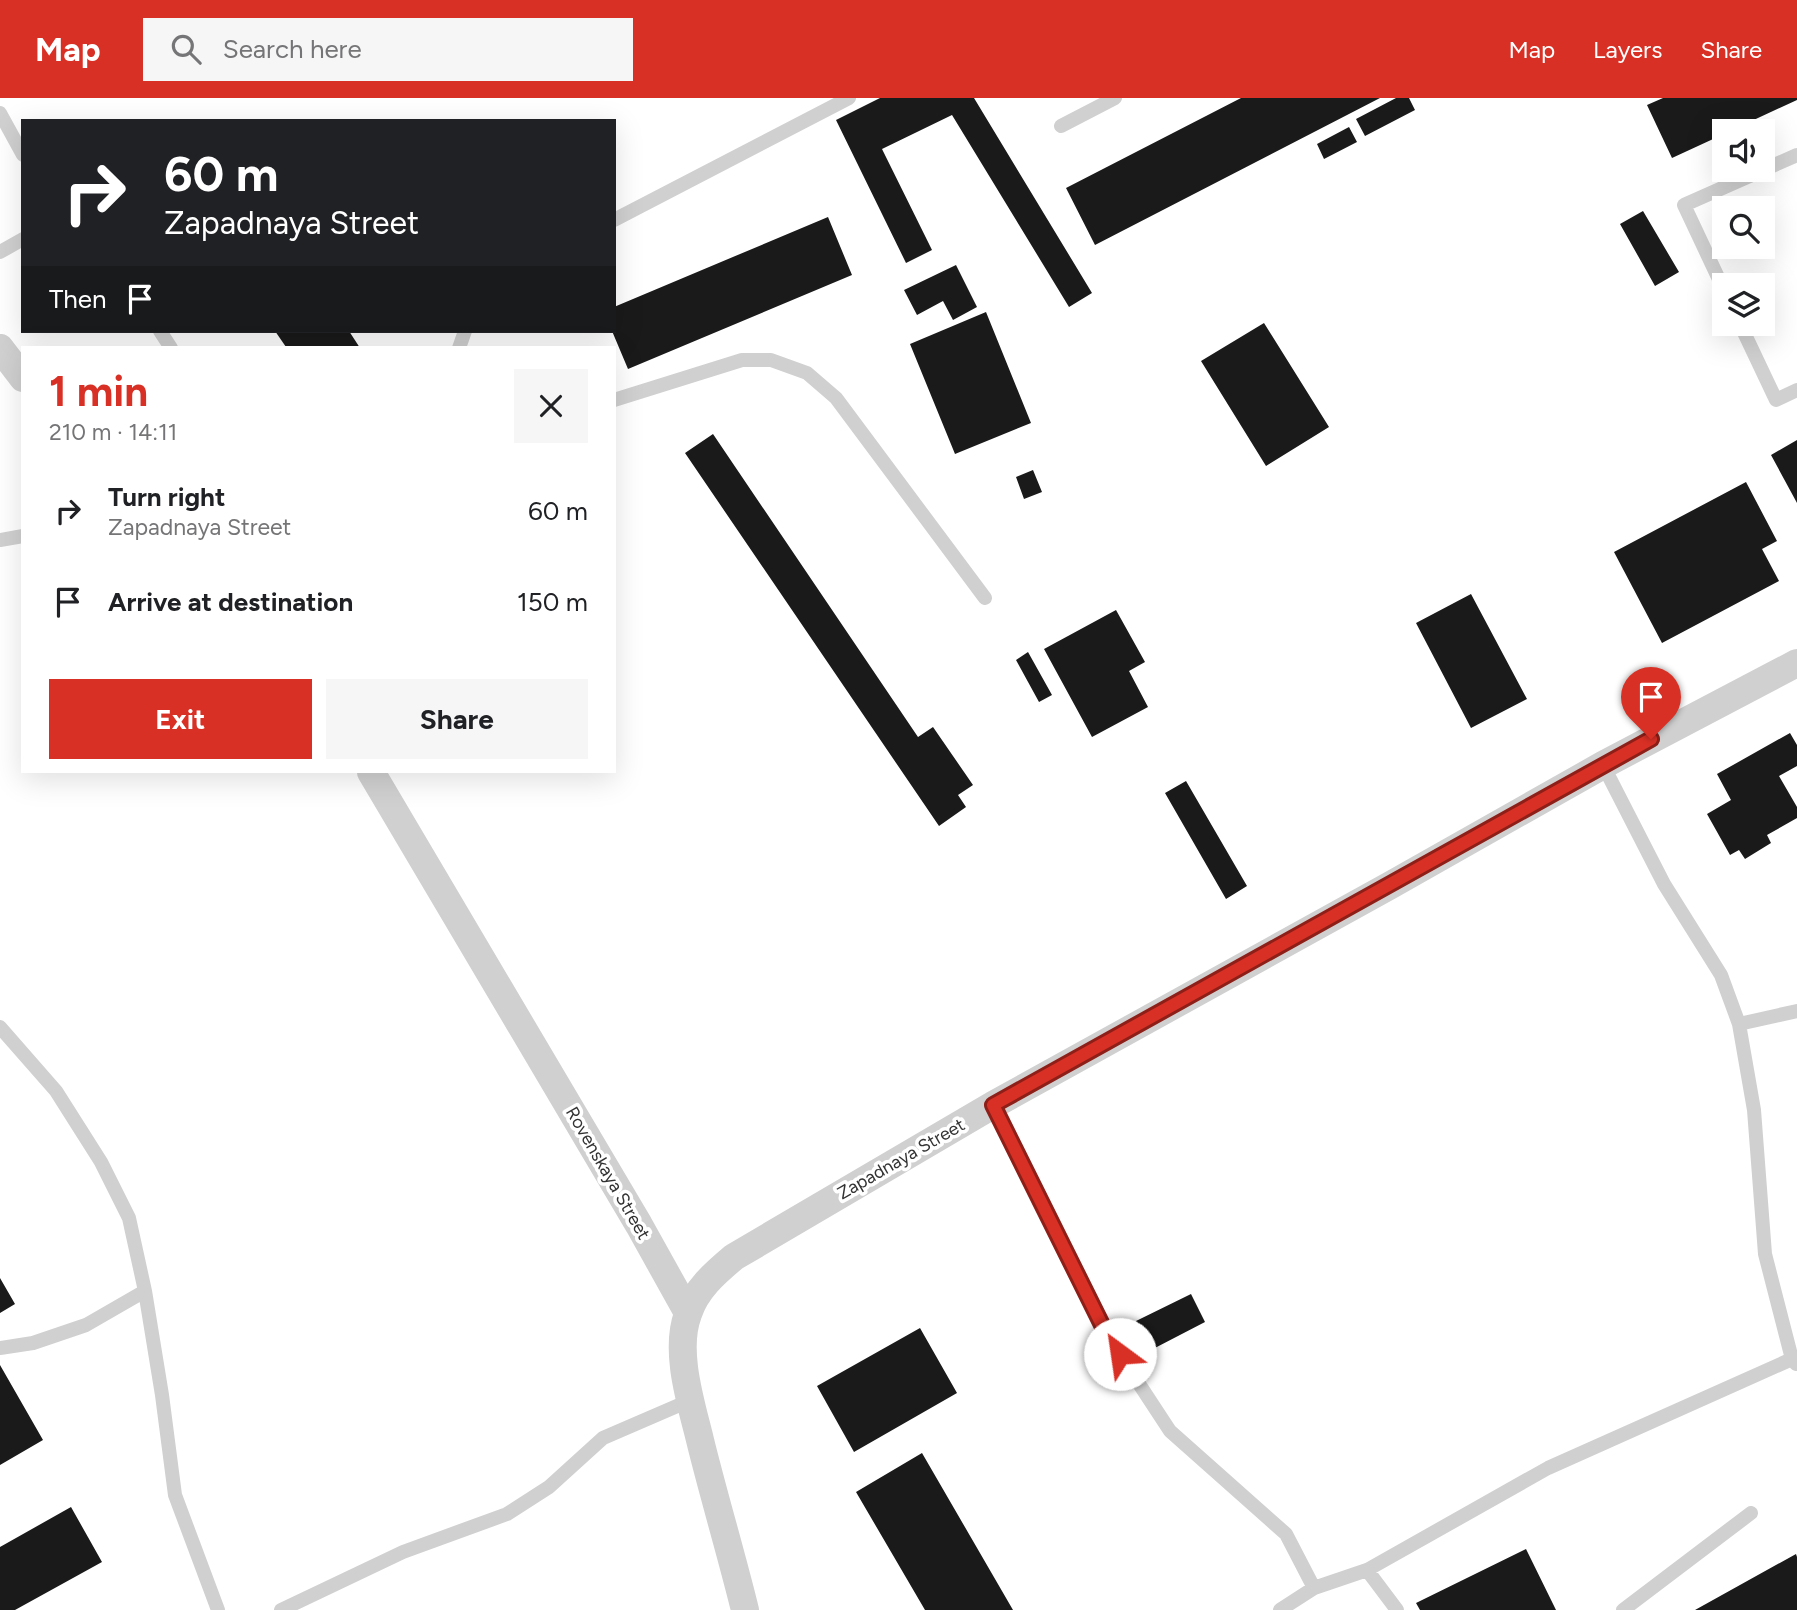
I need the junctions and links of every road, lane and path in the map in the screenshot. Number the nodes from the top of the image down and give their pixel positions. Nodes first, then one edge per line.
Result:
1 (849, 98) edge
2 (1115, 98) edge
3 (0, 113) edge
4 (1061, 126) dead end
5 (21, 151) edge
6 (1797, 155) edge
7 (616, 219) edge
8 (21, 240) edge
9 (0, 252) edge
10 (1716, 273) edge
11 (1746, 336) edge
12 (0, 348) edge
13 (21, 375) edge
14 (1797, 390) edge
15 (616, 399) edge
16 (21, 536) edge
17 (0, 540) edge
18 (985, 598) dead end
19 (1797, 663) edge
20 (1603, 765) junction
21 (372, 773) edge
22 (1797, 1011) edge
23 (1739, 1024) junction
24 (0, 1027) edge
25 (993, 1105) junction
26 (145, 1291) junction
27 (688, 1314) junction
28 (0, 1348) edge
29 (1795, 1362) edge
30 (691, 1400) junction
31 (1751, 1513) dead end
32 (1367, 1570) junction
33 (1314, 1588) junction
34 (218, 1610) edge
35 (281, 1610) edge
36 (745, 1610) edge
37 (1280, 1610) edge
38 (1397, 1610) edge
39 (1623, 1610) edge

1 - 7 lane
2 - 4 lane
3 - 5 lane
6 - 10 lane
8 - 9 lane
11 - 14 lane
12 - 13 street
15 - 18 lane
16 - 17 lane
19 - 20 street, Zapadnaya Street
20 - 23 lane
20 - 25 street, Zapadnaya Street
21 - 27 street, Rovenskaya Street
22 - 23 lane
23 - 29 lane
24 - 26 lane
25 - 27 street, Zapadnaya Street
25 - 33 lane
26 - 28 lane
26 - 34 lane
27 - 30 street
29 - 32 lane
30 - 35 lane
30 - 36 street
31 - 39 lane
32 - 33 lane
32 - 38 lane
33 - 37 lane

